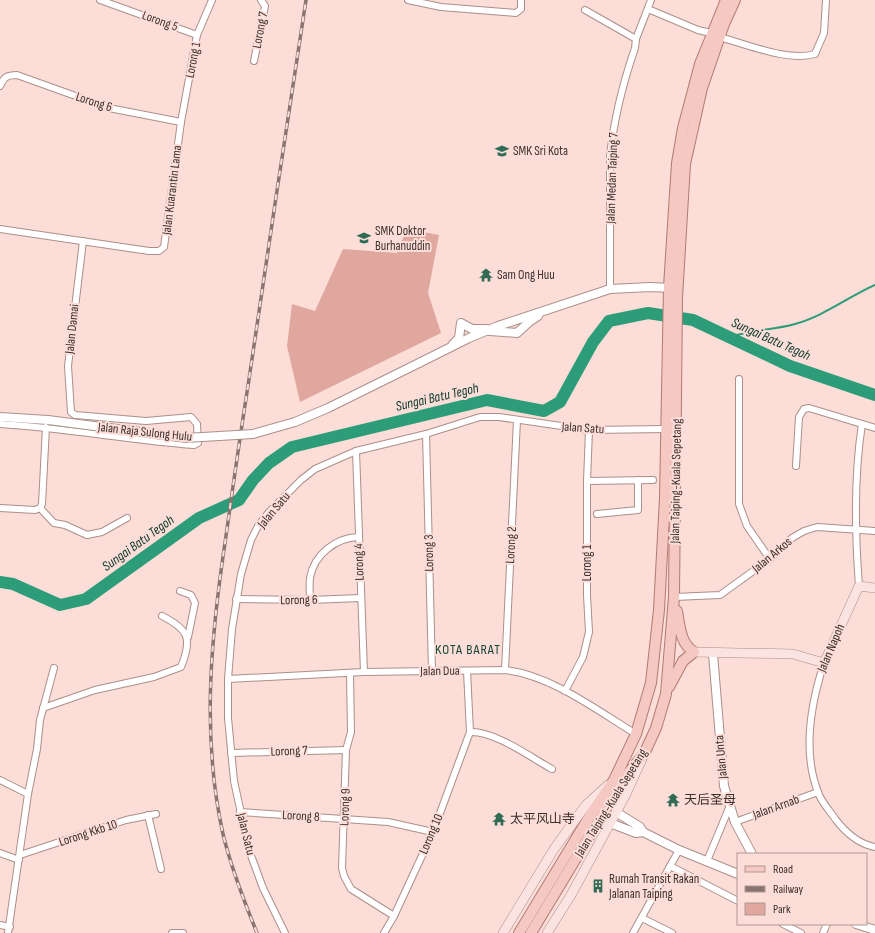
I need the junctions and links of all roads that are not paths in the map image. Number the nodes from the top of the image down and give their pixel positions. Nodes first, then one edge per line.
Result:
1 (100, 0) edge
2 (212, 0) edge
3 (261, 0) edge
4 (408, 0) edge
5 (521, 0) edge
6 (651, 0) edge
7 (726, 0) edge
8 (735, 0) edge
9 (826, 0) edge
10 (648, 9) junction
11 (585, 10) dead end
12 (198, 35) junction
13 (715, 35) junction
14 (636, 39) junction
15 (254, 61) dead end
16 (0, 86) edge
17 (181, 122) junction
18 (0, 229) edge
19 (83, 241) junction
20 (610, 289) junction
21 (673, 293) junction
22 (547, 311) junction
23 (672, 323) junction
24 (498, 326) junction
25 (488, 331) junction
26 (450, 348) junction
27 (739, 379) dead end
28 (0, 417) edge
29 (516, 420) junction
30 (0, 424) edge
31 (47, 424) junction
32 (862, 424) junction
33 (875, 428) edge
34 (666, 429) junction
35 (589, 430) junction
36 (426, 434) junction
37 (356, 452) junction
38 (796, 466) dead end
39 (638, 480) junction
40 (653, 480) dead end
41 (587, 481) junction
42 (0, 508) edge
43 (40, 508) junction
44 (597, 514) dead end
45 (127, 518) dead end
46 (856, 528) junction
47 (875, 531) edge
48 (358, 537) junction
49 (770, 559) junction
50 (859, 586) junction
51 (875, 588) edge
52 (180, 591) dead end
53 (674, 596) junction
54 (361, 598) junction
55 (236, 599) junction
56 (310, 600) junction
57 (162, 616) dead end
58 (187, 638) junction
59 (694, 652) junction
60 (712, 654) junction
61 (824, 663) junction
62 (54, 668) dead end
63 (506, 670) junction
64 (432, 671) junction
65 (467, 671) junction
66 (364, 672) junction
67 (350, 674) junction
68 (228, 679) junction
69 (667, 680) junction
70 (651, 683) junction
71 (565, 691) junction
72 (666, 694) junction
73 (43, 708) junction
74 (470, 732) junction
75 (636, 734) junction
76 (346, 750) junction
77 (231, 753) junction
78 (644, 754) junction
79 (552, 769) dead end
80 (0, 780) edge
81 (614, 780) junction
82 (818, 792) junction
83 (28, 794) junction
84 (730, 808) junction
85 (240, 812) junction
86 (616, 812) junction
87 (156, 814) dead end
88 (148, 815) junction
89 (345, 819) junction
90 (735, 822) junction
91 (610, 823) junction
92 (433, 832) junction
93 (643, 832) junction
94 (875, 847) edge
95 (679, 850) junction
96 (0, 852) edge
97 (751, 853) edge
98 (20, 857) junction
99 (706, 861) junction
100 (670, 866) junction
101 (161, 869) dead end
102 (737, 874) edge
103 (737, 900) edge
104 (394, 916) junction
105 (642, 918) junction
106 (0, 925) edge
107 (785, 925) edge
108 (859, 925) edge
109 (9, 930) edge
110 (875, 930) edge
111 (172, 933) edge
112 (182, 933) edge
113 (285, 933) edge
114 (384, 933) edge
115 (503, 933) edge
116 (519, 933) edge
117 (531, 933) edge
118 (546, 933) edge
119 (633, 933) edge
120 (672, 933) edge
121 (801, 933) edge

1 - 12 street, Lorong 5
2 - 12 street, Lorong 1
3 - 15 street, Lorong 7
4 - 5 street
6 - 10 street, Jalan Medan Taiping 7
7 - 13 main road, Jalan Taiping-Kuala Sepetang
8 - 13 main road, Jalan Taiping-Kuala Sepetang
9 - 13 street
10 - 13 street
10 - 14 street, Jalan Medan Taiping 7
11 - 14 street
12 - 17 street, Lorong 1
13 - 21 main road, Jalan Taiping-Kuala Sepetang
14 - 20 street, Jalan Medan Taiping 7
16 - 17 street, Lorong 6
17 - 19 street, Jalan Kuarantin Lama
18 - 19 street
19 - 31 street, Jalan Damai
20 - 21 street
20 - 22 street
21 - 23 main road, Jalan Taiping-Kuala Sepetang
22 - 24 street
22 - 25 street
23 - 34 main road, Jalan Taiping-Kuala Sepetang
23 - 53 main road, Jalan Taiping-Kuala Sepetang
24 - 25 street, Jalan Raja Sulong Hulu
24 - 26 street
25 - 26 street, Jalan Raja Sulong Hulu
26 - 31 street, Jalan Raja Sulong Hulu, bridge
27 - 49 street
28 - 31 street, Jalan Raja Sulong Hulu
29 - 35 street, Jalan Satu
29 - 36 street, Jalan Satu
29 - 63 street, Lorong 2
30 - 31 street
31 - 43 street
32 - 33 street
32 - 38 street
32 - 46 street, Jalan Napoh
34 - 35 street, Jalan Satu
34 - 70 main road, Jalan Taiping-Kuala Sepetang
35 - 41 street, Lorong 1
36 - 37 street, Jalan Satu
36 - 64 street, Lorong 3
37 - 48 street, Lorong 4
37 - 55 street, Jalan Satu
39 - 40 street
39 - 41 street
39 - 44 street
41 - 71 street, Lorong 1
42 - 43 street
43 - 45 street
46 - 47 street, Jalan Arkos
46 - 49 street, Jalan Arkos
46 - 50 street, Jalan Napoh
48 - 54 street, Lorong 4
48 - 56 street
49 - 53 street, Jalan Arkos
50 - 51 main road
50 - 61 main road, Jalan Napoh
52 - 58 street
53 - 59 main road
53 - 69 main road, Jalan Taiping-Kuala Sepetang
54 - 56 street, Lorong 6
54 - 66 street, Lorong 4
55 - 56 street, Lorong 6
55 - 68 street, Jalan Satu
57 - 58 street
58 - 73 street
59 - 60 main road
59 - 72 main road
60 - 61 main road
60 - 84 street, Jalan Unta
61 - 82 street, Jalan Napoh
62 - 73 street
63 - 65 street, Jalan Dua
63 - 71 street, Jalan Dua
64 - 65 street, Jalan Dua
64 - 66 street, Jalan Dua
65 - 74 street, Lorong 10
66 - 67 street, Jalan Dua
67 - 68 street, Jalan Dua
67 - 76 street, Lorong 9
68 - 77 street, Jalan Satu
69 - 70 main road
69 - 72 main road, Jalan Taiping-Kuala Sepetang
70 - 75 main road, Jalan Taiping-Kuala Sepetang
71 - 75 street, Jalan Dua
72 - 78 main road, Jalan Taiping-Kuala Sepetang
73 - 83 street
74 - 79 street
74 - 92 street, Lorong 10
75 - 81 main road, Jalan Taiping-Kuala Sepetang
76 - 77 street, Lorong 7
76 - 89 street, Lorong 9
77 - 85 street, Jalan Satu
78 - 86 main road
78 - 117 main road, Jalan Taiping-Kuala Sepetang
80 - 83 street
81 - 115 main road
81 - 116 main road, Jalan Taiping-Kuala Sepetang
82 - 90 street, Jalan Arnab
82 - 94 street, Jalan Napoh
83 - 98 street
84 - 90 street, Jalan Unta
84 - 99 street
85 - 89 street, Lorong 8
85 - 113 street, Jalan Satu
86 - 91 main road
86 - 93 street
87 - 88 street, Lorong Kkb 10
88 - 98 street, Lorong Kkb 10
88 - 101 street
89 - 92 street, Lorong 8
89 - 104 street, Lorong 9
90 - 97 street, Jalan Unta
91 - 93 street
91 - 118 main road
92 - 104 street, Lorong 10
93 - 95 street
95 - 99 street
95 - 100 street
96 - 98 street
98 - 109 street
99 - 102 street
100 - 103 street
100 - 105 street
104 - 114 street, Lorong 10
105 - 119 street
105 - 120 street
106 - 109 street
107 - 121 street
108 - 110 street
111 - 112 street

